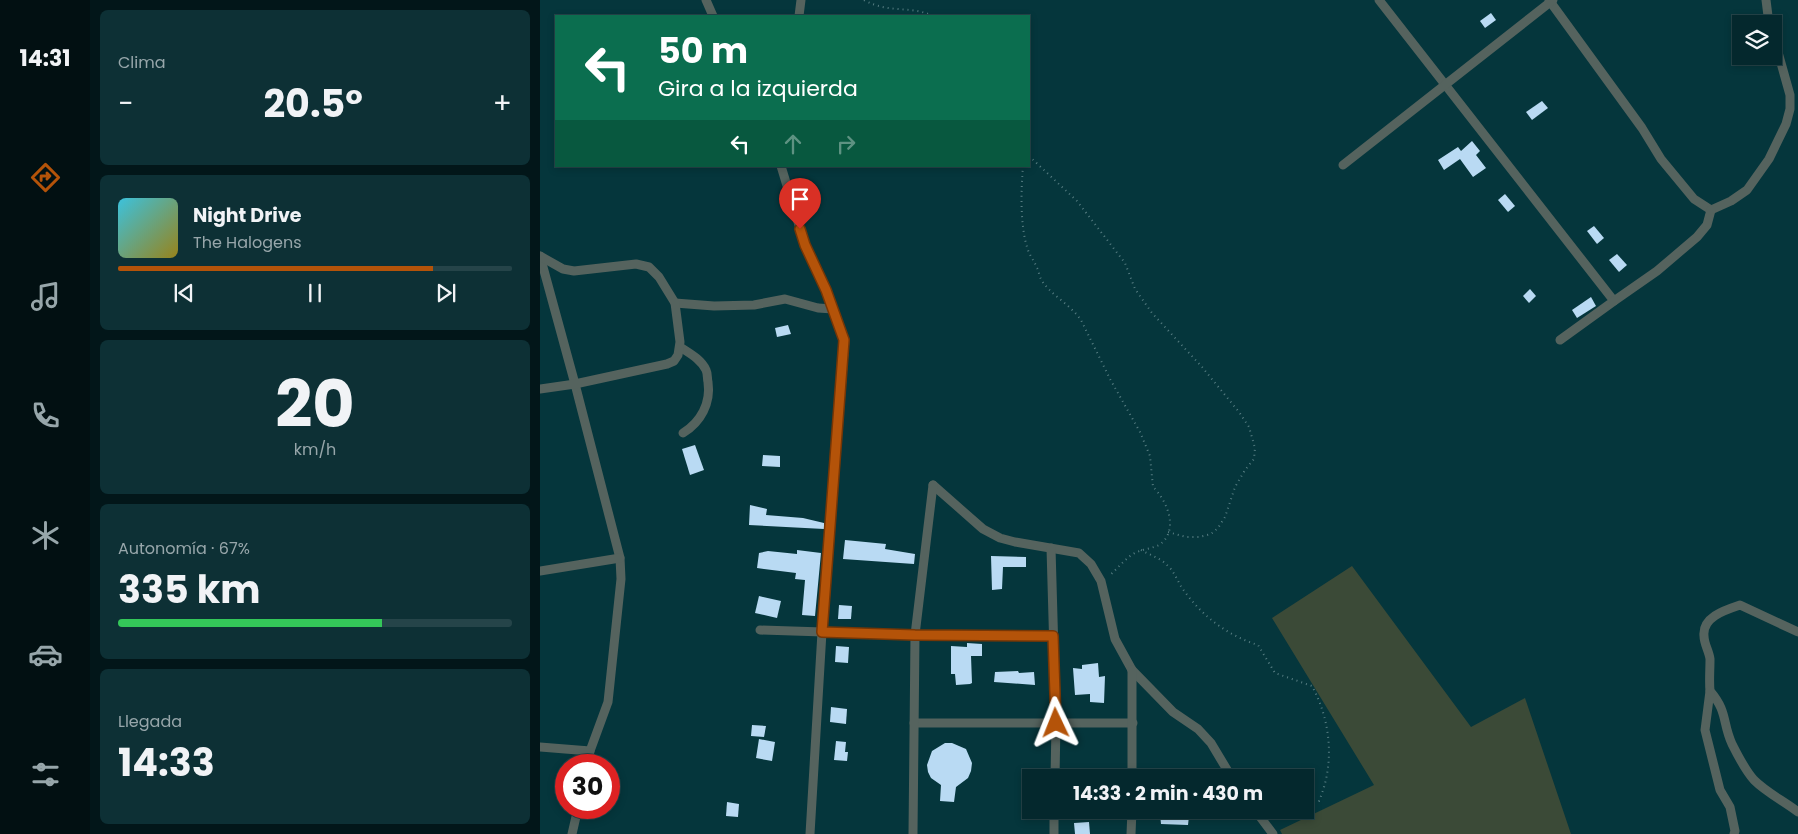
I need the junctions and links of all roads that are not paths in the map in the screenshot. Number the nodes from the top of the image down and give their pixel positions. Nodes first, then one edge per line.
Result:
1 (706, 0) edge
2 (801, 0) edge
3 (1379, 0) edge
4 (1766, 0) edge
5 (1551, 1) edge
6 (713, 15) edge
7 (800, 15) edge
8 (1768, 15) edge
9 (1782, 65) edge
10 (1444, 85) junction
11 (1343, 165) dead end
12 (782, 167) edge
13 (1710, 210) junction
14 (540, 256) edge
15 (1614, 301) junction
16 (675, 303) junction
17 (833, 309) junction
18 (1560, 340) dead end
19 (680, 347) junction
20 (575, 384) junction
21 (540, 389) edge
22 (683, 433) dead end
23 (1051, 548) junction
24 (620, 558) junction
25 (540, 571) edge
26 (760, 630) dead end
27 (822, 632) junction
28 (1798, 632) edge
29 (915, 635) junction
30 (1053, 636) junction
31 (1132, 670) junction
32 (1710, 691) junction
33 (914, 723) junction
34 (1056, 723) junction
35 (1133, 723) junction
36 (540, 747) edge
37 (590, 751) junction
38 (589, 754) edge
39 (1055, 769) edge
40 (1132, 769) edge
41 (1227, 769) edge
42 (1798, 812) edge
43 (575, 819) edge
44 (1054, 819) edge
45 (1132, 819) edge
46 (1262, 819) edge
47 (572, 834) edge
48 (810, 834) edge
49 (913, 834) edge
50 (1054, 834) edge
51 (1131, 834) edge
52 (1273, 834) edge
53 (1734, 834) edge

1 - 6 street
2 - 7 street
3 - 10 street
4 - 8 street
5 - 10 street
5 - 13 street
9 - 13 street
10 - 11 street
10 - 15 street
12 - 17 street
13 - 15 street
14 - 16 street
14 - 20 street
15 - 18 street
16 - 17 street
16 - 19 street
17 - 27 street
19 - 20 street
19 - 22 street
20 - 21 street
20 - 24 street
23 - 29 street
23 - 30 street
23 - 31 street
24 - 25 street
24 - 37 street
26 - 27 street
27 - 29 street
27 - 48 street
28 - 32 street
29 - 30 street
29 - 33 street
30 - 34 street
31 - 35 street
31 - 41 street
32 - 42 street
32 - 53 street
33 - 34 street
33 - 49 street
34 - 35 street
34 - 39 street
35 - 40 street
36 - 37 street
37 - 38 street
43 - 47 street
44 - 50 street
45 - 51 street
46 - 52 street

